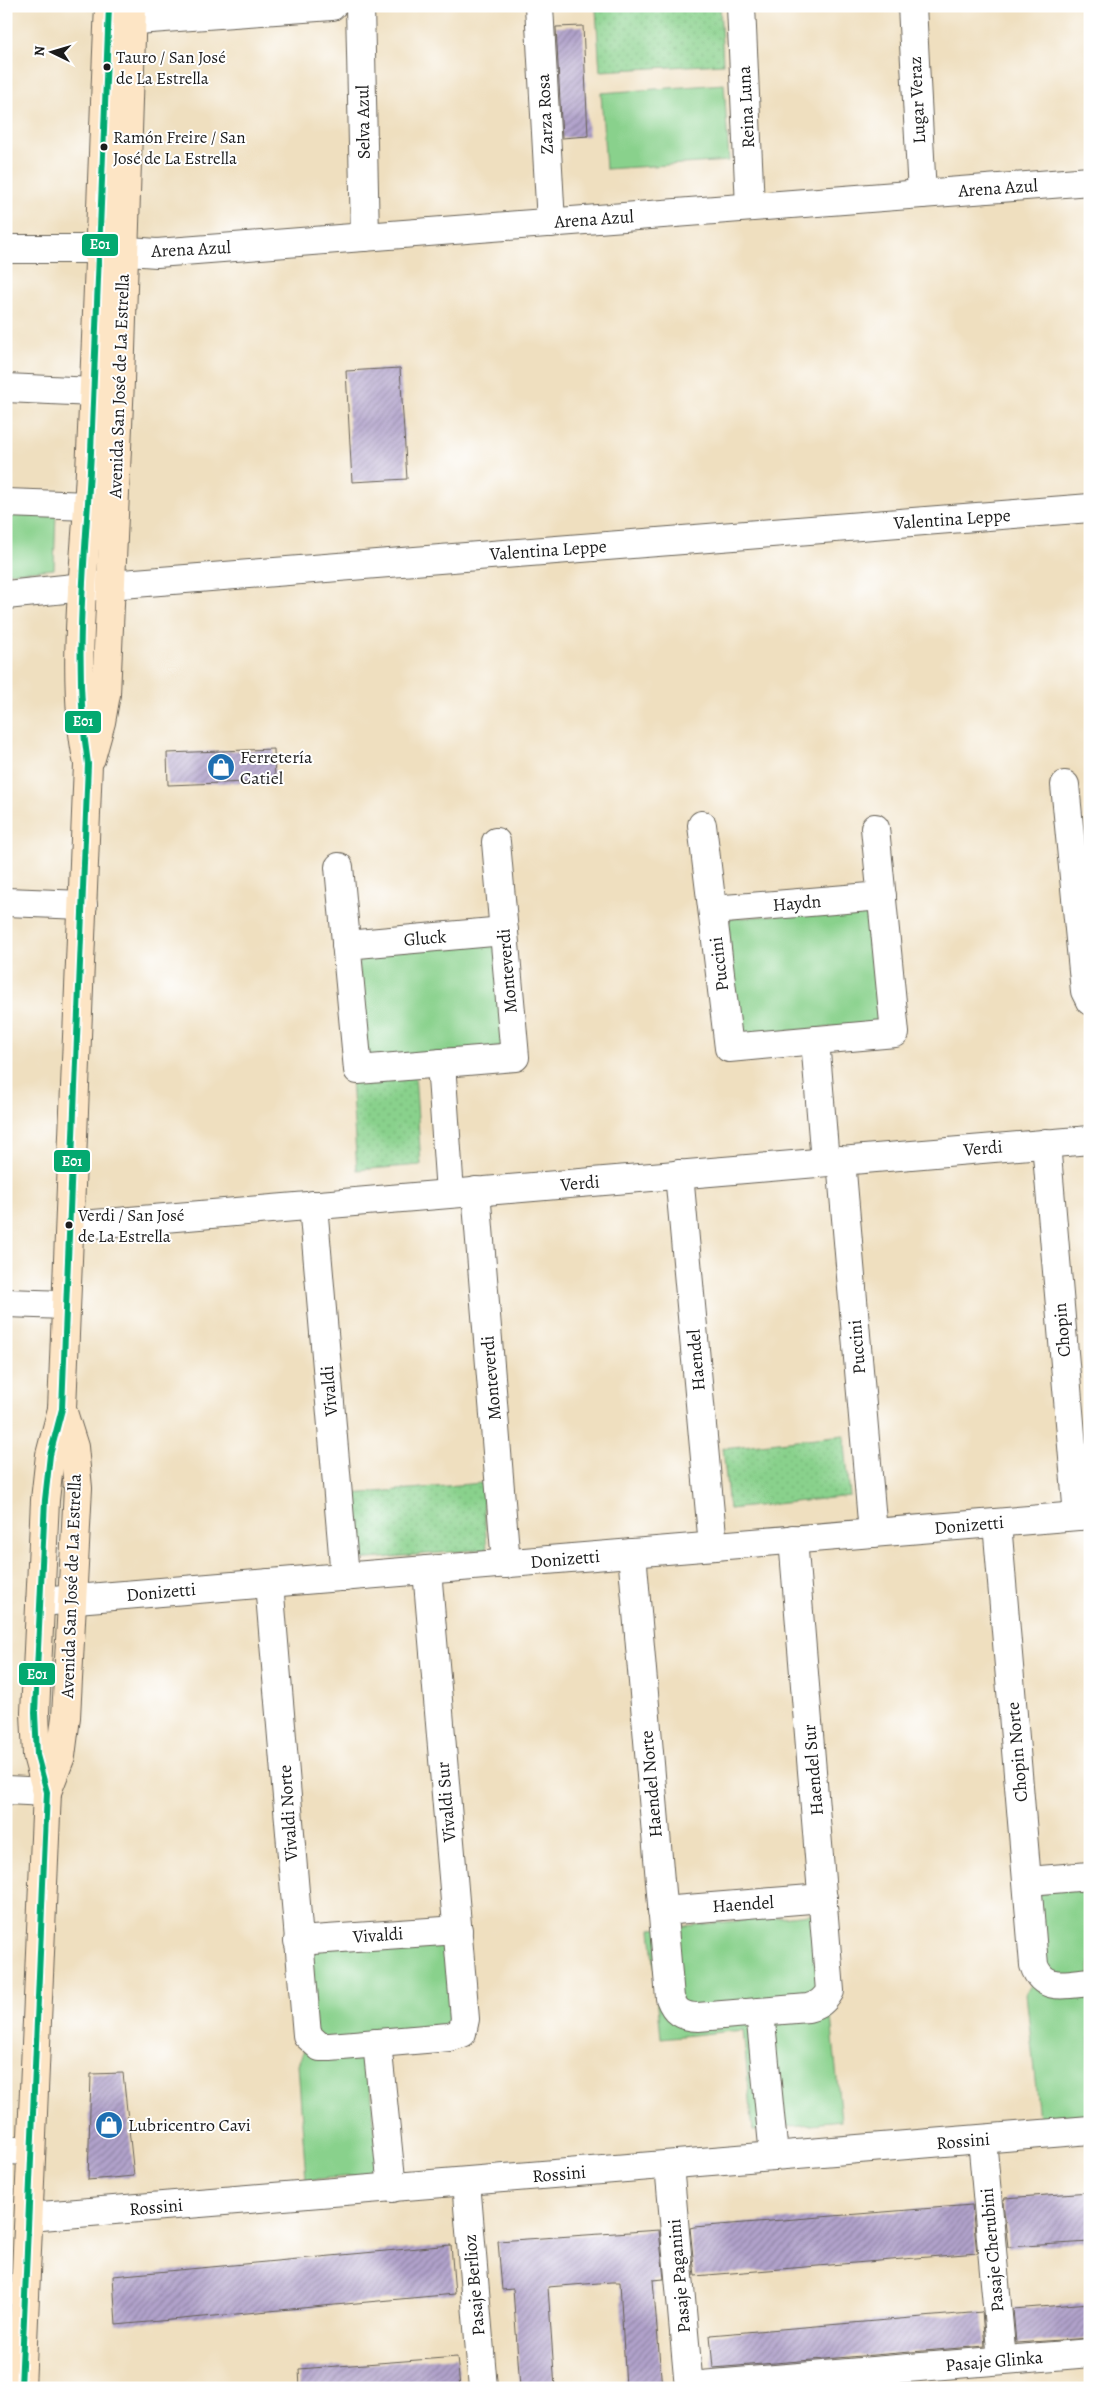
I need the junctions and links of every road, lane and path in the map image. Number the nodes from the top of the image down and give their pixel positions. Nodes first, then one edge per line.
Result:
1 (332, 6) edge
2 (360, 6) edge
3 (539, 6) edge
4 (742, 6) edge
5 (912, 6) edge
6 (120, 14) edge
7 (1090, 181) edge
8 (922, 194) junction
9 (750, 207) junction
10 (551, 223) junction
11 (366, 237) junction
12 (6, 249) edge
13 (112, 250) junction
14 (6, 388) edge
15 (94, 392) junction
16 (6, 503) edge
17 (89, 506) junction
18 (1090, 508) edge
19 (97, 586) junction
20 (6, 595) edge
21 (1065, 785) dead end
22 (702, 825) dead end
23 (875, 828) dead end
24 (496, 842) dead end
25 (339, 867) dead end
26 (1082, 881) edge
27 (882, 896) junction
28 (6, 902) edge
29 (83, 905) junction
30 (713, 910) junction
31 (504, 931) junction
32 (346, 945) junction
33 (1090, 1001) edge
34 (815, 1040) junction
35 (441, 1063) junction
36 (1090, 1140) edge
37 (1046, 1143) junction
38 (833, 1161) junction
39 (679, 1174) junction
40 (463, 1192) junction
41 (313, 1205) junction
42 (70, 1226) junction
43 (6, 1303) edge
44 (66, 1306) junction
45 (62, 1409) junction
46 (1084, 1515) edge
47 (997, 1523) junction
48 (873, 1533) junction
49 (793, 1539) junction
50 (713, 1546) junction
51 (632, 1553) junction
52 (506, 1564) junction
53 (427, 1570) junction
54 (345, 1577) junction
55 (269, 1583) junction
56 (72, 1599) junction
57 (40, 1602) junction
58 (6, 1790) edge
59 (48, 1792) junction
60 (1090, 1876) edge
61 (1028, 1881) junction
62 (823, 1898) junction
63 (662, 1911) junction
64 (458, 1930) junction
65 (298, 1941) junction
66 (1090, 1982) edge
67 (760, 2012) junction
68 (377, 2043) junction
69 (1090, 2130) edge
70 (982, 2139) junction
71 (19, 2151) edge
72 (774, 2156) junction
73 (669, 2165) junction
74 (466, 2182) junction
75 (392, 2188) junction
76 (29, 2217) junction
77 (1090, 2353) edge
78 (1002, 2360) junction
79 (892, 2378) edge
80 (689, 2387) edge
81 (21, 2388) edge
82 (483, 2388) edge

1 - 6 street
2 - 11 street, Selva Azul
3 - 10 street, Zarza Rosa
4 - 9 street, Reina Luna
5 - 8 street, Lugar Veraz
6 - 13 main road, Avenida San José de La Estrella
7 - 8 street, Arena Azul
8 - 9 street, Arena Azul
9 - 10 street, Arena Azul
10 - 11 street, Arena Azul
11 - 13 street, Arena Azul
12 - 13 street, Arena Azul
13 - 15 main road, Avenida San José de La Estrella
13 - 19 main road, Avenida San José de La Estrella
14 - 15 street
15 - 17 main road, Avenida San José de La Estrella
16 - 17 street
17 - 19 main road, Avenida San José de La Estrella
18 - 19 street, Valentina Leppe
19 - 20 street, Valentina Leppe
19 - 29 main road, Avenida San José de La Estrella
21 - 26 street
22 - 30 street, Puccini
23 - 27 street, Puccini
24 - 31 street, Monteverdi
25 - 32 street, Monteverdi
26 - 33 street
27 - 30 street, Haydn
27 - 34 street, Puccini
28 - 29 street
29 - 42 main road, Avenida San José de La Estrella
30 - 34 street, Puccini
31 - 32 street, Gluck
31 - 35 street, Monteverdi
32 - 35 street, Monteverdi
34 - 38 street, Puccini
35 - 40 street, Monteverdi
36 - 37 street, Verdi
37 - 38 street, Verdi
37 - 46 street, Chopin
38 - 39 street, Verdi
38 - 48 street, Puccini
39 - 40 street, Verdi
39 - 50 street, Haendel
40 - 41 street, Verdi
40 - 52 street, Monteverdi
41 - 42 street, Verdi
41 - 54 street, Vivaldi
42 - 44 main road, Avenida San José de La Estrella
43 - 44 street
44 - 45 main road, Avenida San José de La Estrella
45 - 56 main road, Avenida San José de La Estrella
45 - 57 main road, Avenida San José de La Estrella
46 - 47 street, Donizetti
47 - 48 street, Donizetti
47 - 61 street, Chopin Norte
48 - 49 street, Donizetti
49 - 50 street, Donizetti
49 - 62 street, Haendel Sur
50 - 51 street, Donizetti
51 - 52 street, Donizetti
51 - 63 street, Haendel Norte
52 - 53 street, Donizetti
53 - 54 street, Donizetti
53 - 64 street, Vivaldi Sur
54 - 55 street, Donizetti
55 - 56 street, Donizetti
55 - 65 street, Vivaldi Norte
56 - 57 street, Donizetti
56 - 59 main road, Avenida San José de La Estrella
57 - 59 main road, Avenida San José de La Estrella
58 - 59 street
59 - 71 main road, Avenida San José de La Estrella
60 - 61 street
61 - 66 street, Chopin Norte
62 - 63 street, Haendel
62 - 67 street, Haendel Sur
63 - 67 street, Haendel Norte
64 - 65 street, Vivaldi
64 - 68 street, Vivaldi Sur
65 - 68 street, Vivaldi Norte
67 - 72 street
68 - 75 street
69 - 70 street, Rossini
70 - 72 street, Rossini
70 - 78 street, Pasaje Cherubini
71 - 76 main road, Avenida San José de La Estrella
72 - 73 street, Rossini
73 - 74 street, Rossini
73 - 80 street, Pasaje Paganini
74 - 75 street, Rossini
74 - 82 street, Pasaje Berlioz
75 - 76 street, Rossini
76 - 81 main road, Avenida San José de La Estrella
77 - 78 street, Pasaje Glinka
78 - 79 street, Pasaje Glinka
79 - 80 street, Pasaje Glinka

